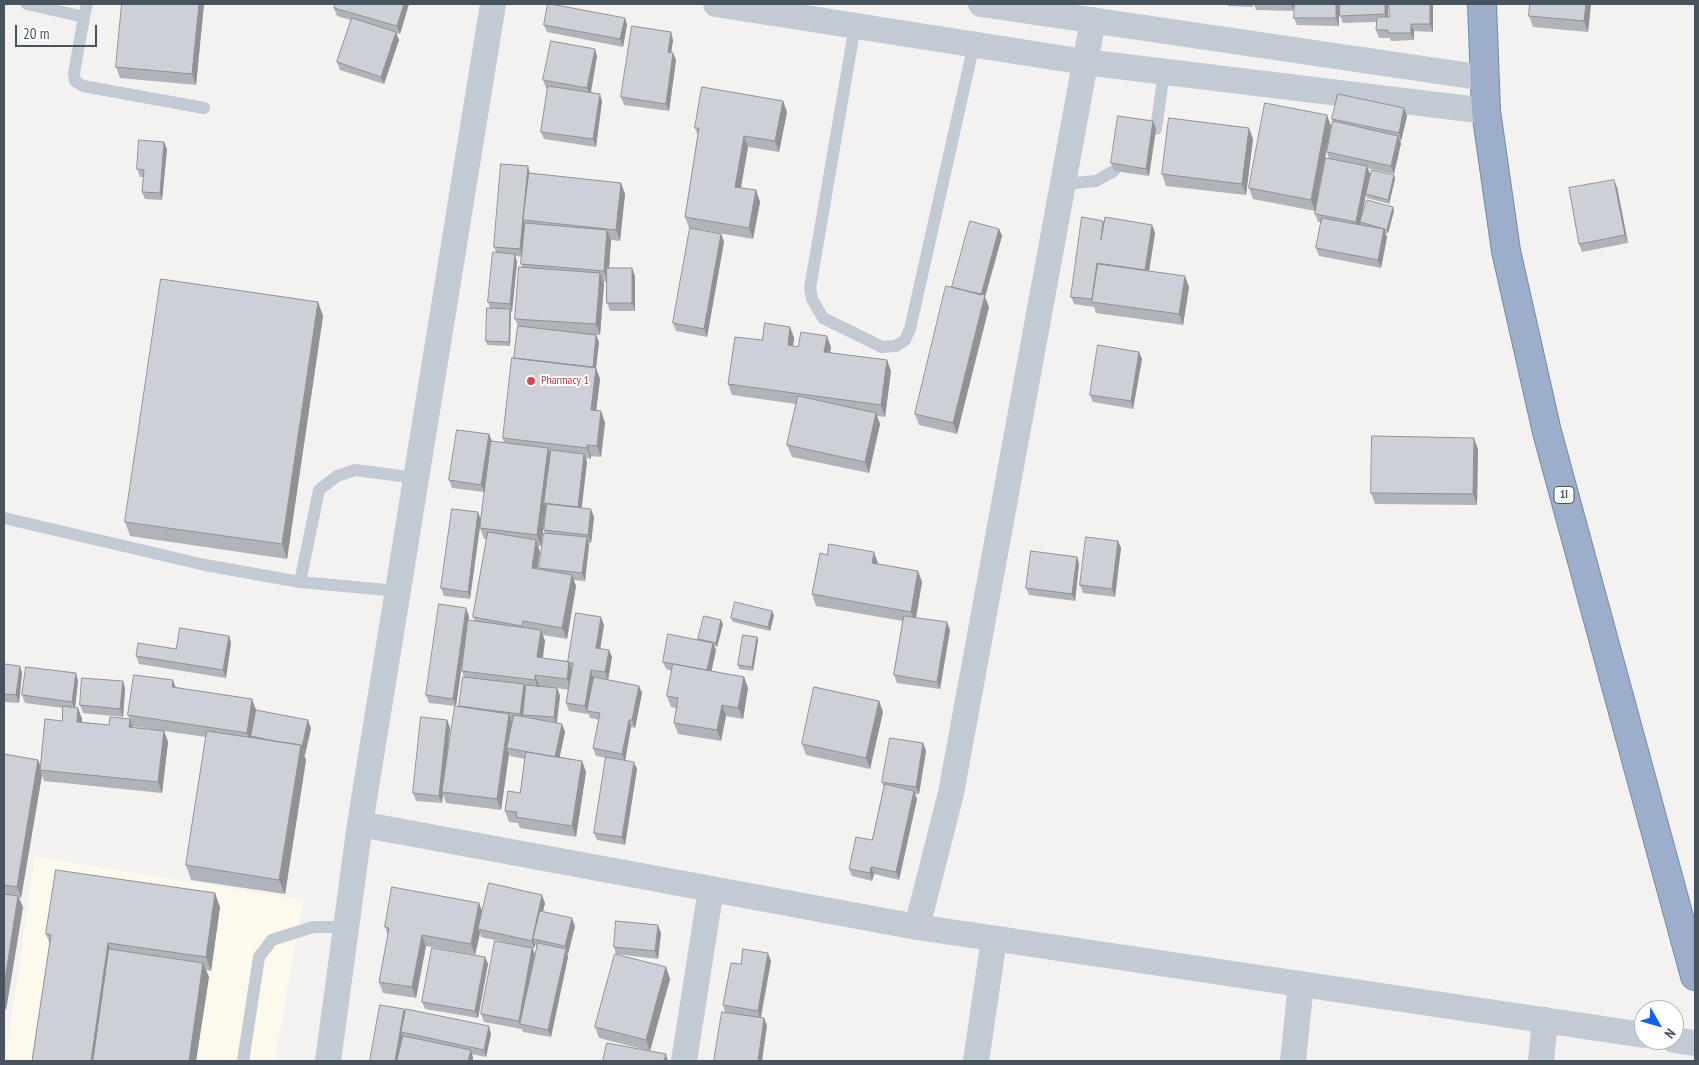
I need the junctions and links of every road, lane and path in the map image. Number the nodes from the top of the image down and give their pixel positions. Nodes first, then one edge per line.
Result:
1 (27, 4) edge
2 (87, 4) edge
3 (493, 4) edge
4 (716, 4) edge
5 (981, 4) edge
6 (1482, 4) edge
7 (84, 17) junction
8 (1093, 20) junction
9 (854, 26) junction
10 (974, 44) junction
11 (1085, 62) junction
12 (1164, 72) junction
13 (1485, 78) junction
14 (204, 108) dead end
15 (1486, 111) junction
16 (1156, 129) dead end
17 (1114, 171) edge
18 (1063, 184) junction
19 (416, 478) junction
20 (4, 518) edge
21 (300, 582) junction
22 (398, 592) junction
23 (360, 824) junction
24 (712, 889) junction
25 (346, 927) junction
26 (917, 927) junction
27 (994, 939) junction
28 (1695, 976) edge
29 (1301, 984) junction
30 (1546, 1020) junction
31 (1634, 1033) edge
32 (243, 1061) edge
33 (328, 1061) edge
34 (684, 1061) edge
35 (976, 1061) edge
36 (1293, 1061) edge
37 (1541, 1061) edge

1 - 7 lane
2 - 7 lane
3 - 19 street
4 - 9 street
5 - 8 street
6 - 13 highway, 1I
7 - 14 lane
8 - 11 street
8 - 13 street
9 - 10 street
9 - 10 lane
10 - 11 street
11 - 12 street
11 - 18 street
12 - 15 street
12 - 16 lane
13 - 15 highway, 1I
15 - 28 highway, 1I
17 - 18 lane
18 - 26 street
19 - 21 lane
19 - 22 street
20 - 21 lane
21 - 22 lane
22 - 23 street
23 - 24 street
23 - 25 street
24 - 26 street
24 - 34 street
25 - 32 lane
25 - 33 street
26 - 27 street
27 - 29 street
27 - 35 street
29 - 30 street
29 - 36 street
30 - 31 street
30 - 37 street

